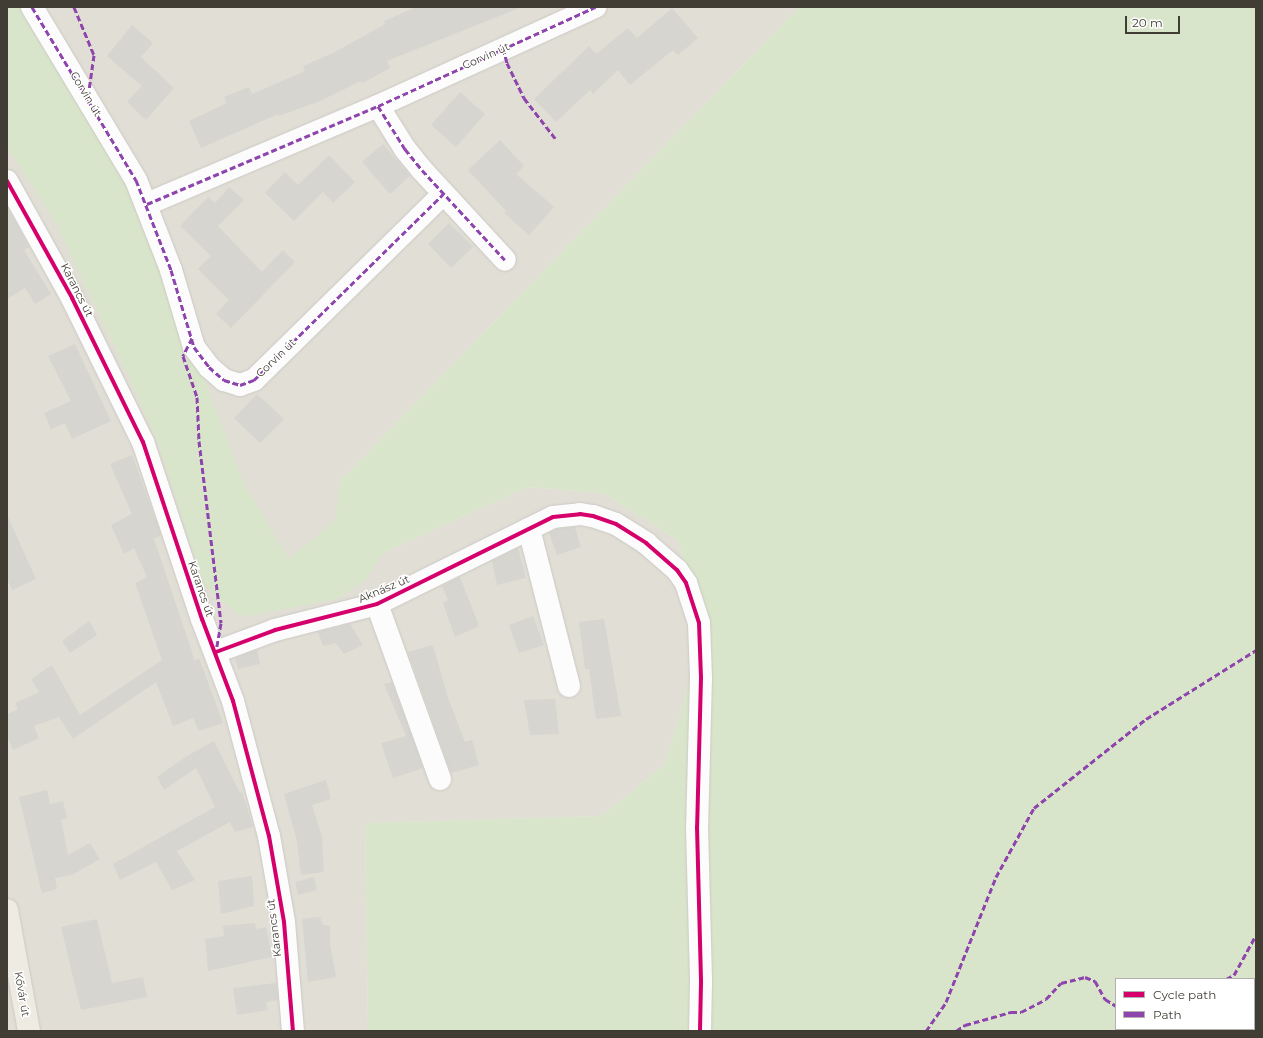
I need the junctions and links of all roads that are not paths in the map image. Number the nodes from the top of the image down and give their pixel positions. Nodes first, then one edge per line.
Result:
1 (32, 7) edge
2 (595, 7) edge
3 (378, 106) junction
4 (7, 181) edge
5 (443, 194) junction
6 (147, 204) junction
7 (504, 260) dead end
8 (529, 529) junction
9 (377, 604) junction
10 (216, 652) junction
11 (569, 686) dead end
12 (440, 779) dead end
13 (7, 910) edge
14 (29, 1031) edge
15 (293, 1031) edge
16 (700, 1031) edge

1 - 6 street, Corvin út
2 - 3 street, Corvin út
3 - 5 street
3 - 6 street, Corvin út
4 - 10 street, Karancs út
5 - 6 street, Corvin út
5 - 7 street
8 - 9 street, Aknász út
8 - 11 street
8 - 16 street, Aknász út
9 - 10 street, Aknász út
9 - 12 street, Aknász út
10 - 15 street, Karancs út
13 - 14 main road, Kővár út

